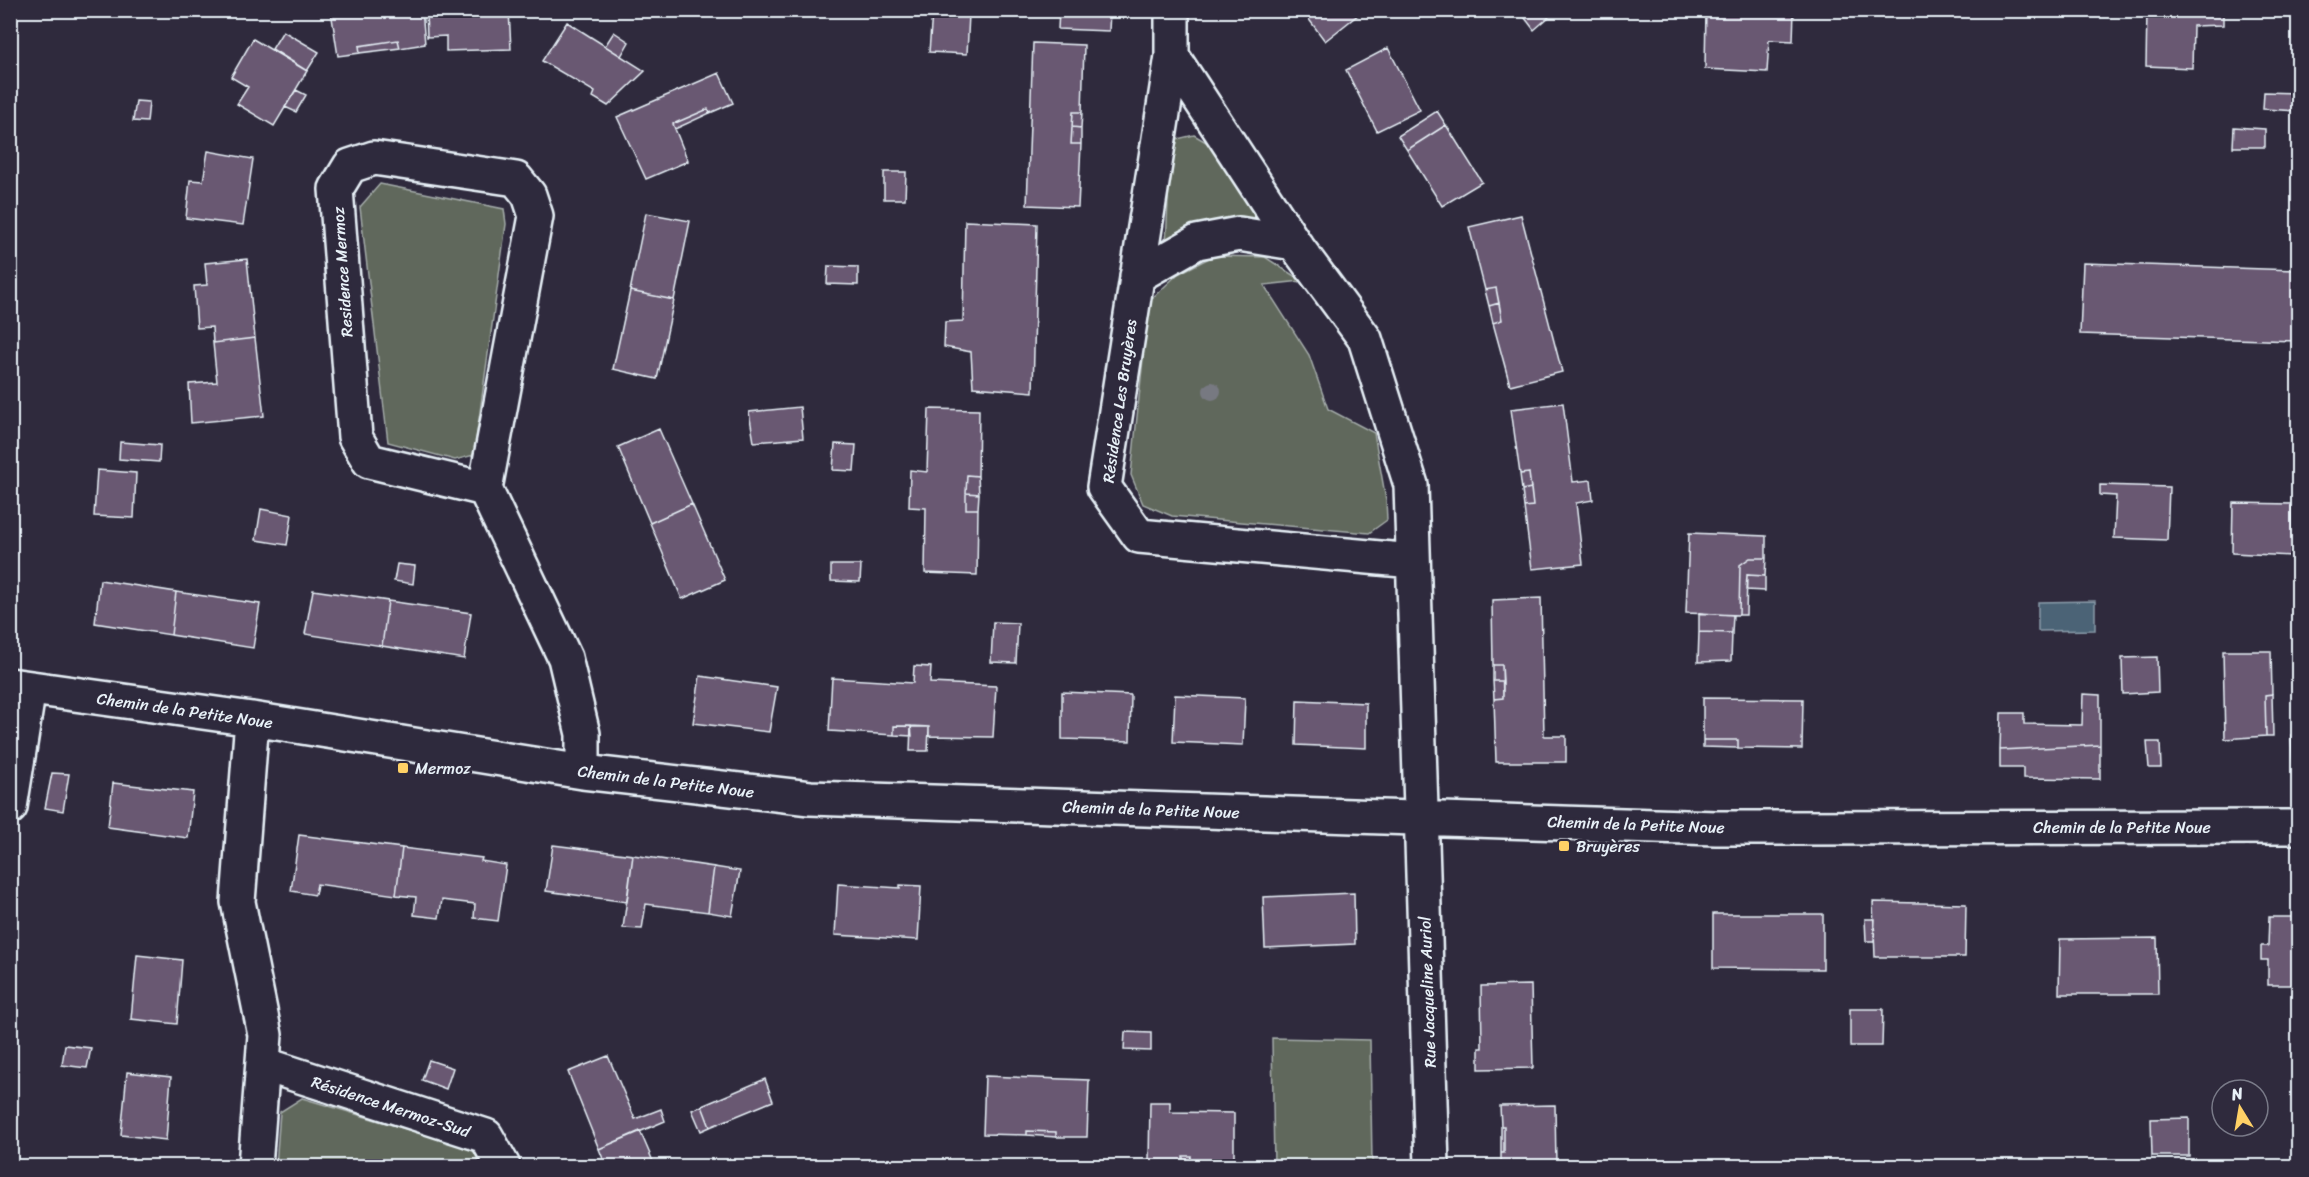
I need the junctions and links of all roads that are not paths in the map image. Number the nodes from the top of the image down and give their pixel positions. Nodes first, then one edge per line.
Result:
1 (1172, 10) edge
2 (1172, 56) junction
3 (1294, 243) junction
4 (1137, 276) junction
5 (485, 489) junction
6 (1413, 561) junction
7 (20, 687) edge
8 (252, 719) junction
9 (583, 772) junction
10 (10, 807) edge
11 (1421, 818) junction
12 (2298, 827) edge
13 (263, 1064) junction
14 (255, 1167) edge
15 (503, 1167) edge
16 (1432, 1167) edge

1 - 2 street, Résidence Les Bruyères
2 - 3 street
2 - 4 street, Résidence Les Bruyères
3 - 4 street
3 - 6 street
4 - 6 street, Résidence Les Bruyères
5 - 5 street, Residence Mermoz
5 - 9 street
6 - 11 street
7 - 8 street, Chemin de la Petite Noue
7 - 10 street
8 - 9 street, Chemin de la Petite Noue
8 - 13 street
9 - 11 street, Chemin de la Petite Noue
11 - 12 street, Chemin de la Petite Noue
11 - 16 street, Rue Jacqueline Auriol
13 - 14 street
13 - 15 street, Résidence Mermoz-Sud

